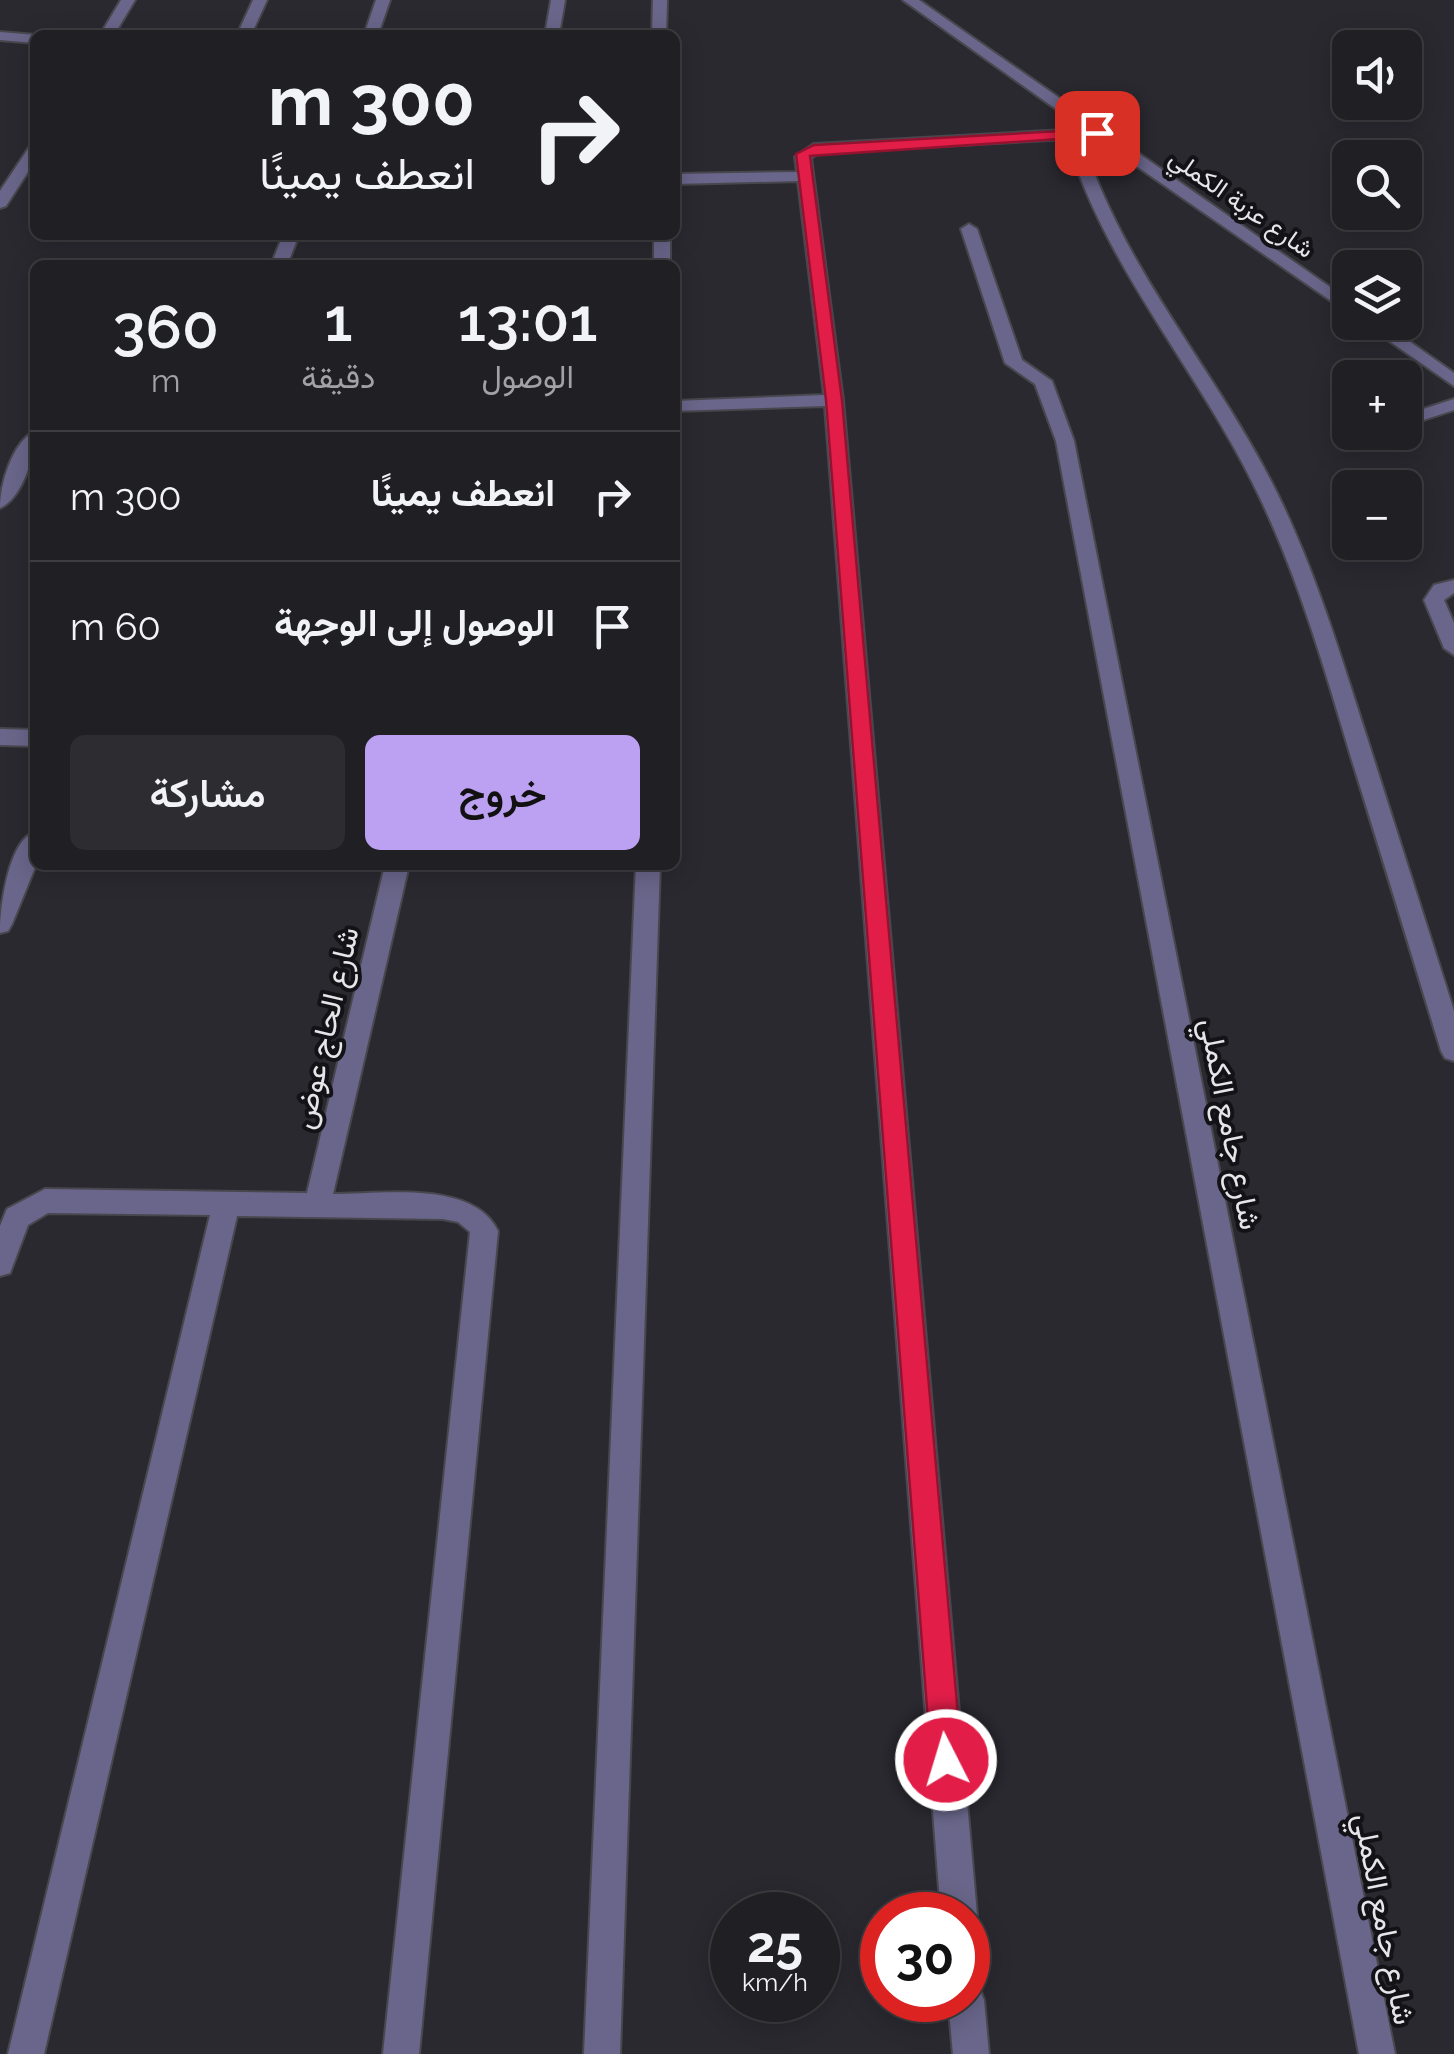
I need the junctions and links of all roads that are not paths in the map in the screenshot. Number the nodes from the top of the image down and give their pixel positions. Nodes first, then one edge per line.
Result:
1 (128, 0) edge
2 (260, 0) edge
3 (383, 0) edge
4 (558, 0) edge
5 (660, 0) edge
6 (910, 0) edge
7 (111, 30) edge
8 (246, 30) edge
9 (373, 30) edge
10 (553, 30) edge
11 (659, 30) edge
12 (0, 36) edge
13 (30, 39) edge
14 (1085, 134) junction
15 (30, 157) edge
16 (805, 176) junction
17 (680, 179) edge
18 (0, 203) edge
19 (969, 230) dead end
20 (1332, 297) edge
21 (1396, 340) edge
22 (1454, 381) edge
23 (834, 400) junction
24 (1454, 404) edge
25 (680, 406) edge
26 (1422, 415) edge
27 (30, 446) edge
28 (0, 502) edge
29 (1454, 586) edge
30 (1454, 648) edge
31 (0, 737) edge
32 (30, 738) edge
33 (30, 852) edge
34 (396, 870) edge
35 (648, 870) edge
36 (0, 924) edge
37 (1454, 1051) edge
38 (226, 1203) junction
39 (317, 1206) junction
40 (0, 1264) edge
41 (957, 1892) edge
42 (968, 2022) edge
43 (26, 2054) edge
44 (401, 2054) edge
45 (602, 2054) edge
46 (971, 2054) edge
47 (1377, 2054) edge

1 - 7 street
2 - 8 street
3 - 9 street
4 - 10 street
5 - 11 street
6 - 14 street, شارع عزبة الكملي
12 - 13 street
14 - 16 street
14 - 20 street, شارع عزبة الكملي
14 - 37 street
15 - 18 street
16 - 17 street
16 - 23 street
19 - 47 street, شارع جامع الكملي
21 - 22 street
23 - 25 street
23 - 41 street
24 - 26 street
27 - 28 street
29 - 30 street
31 - 32 street
33 - 36 street
34 - 39 street, شارع الحاج عوض
35 - 45 street
38 - 39 street
38 - 40 street
38 - 43 street
39 - 44 street
42 - 46 street

